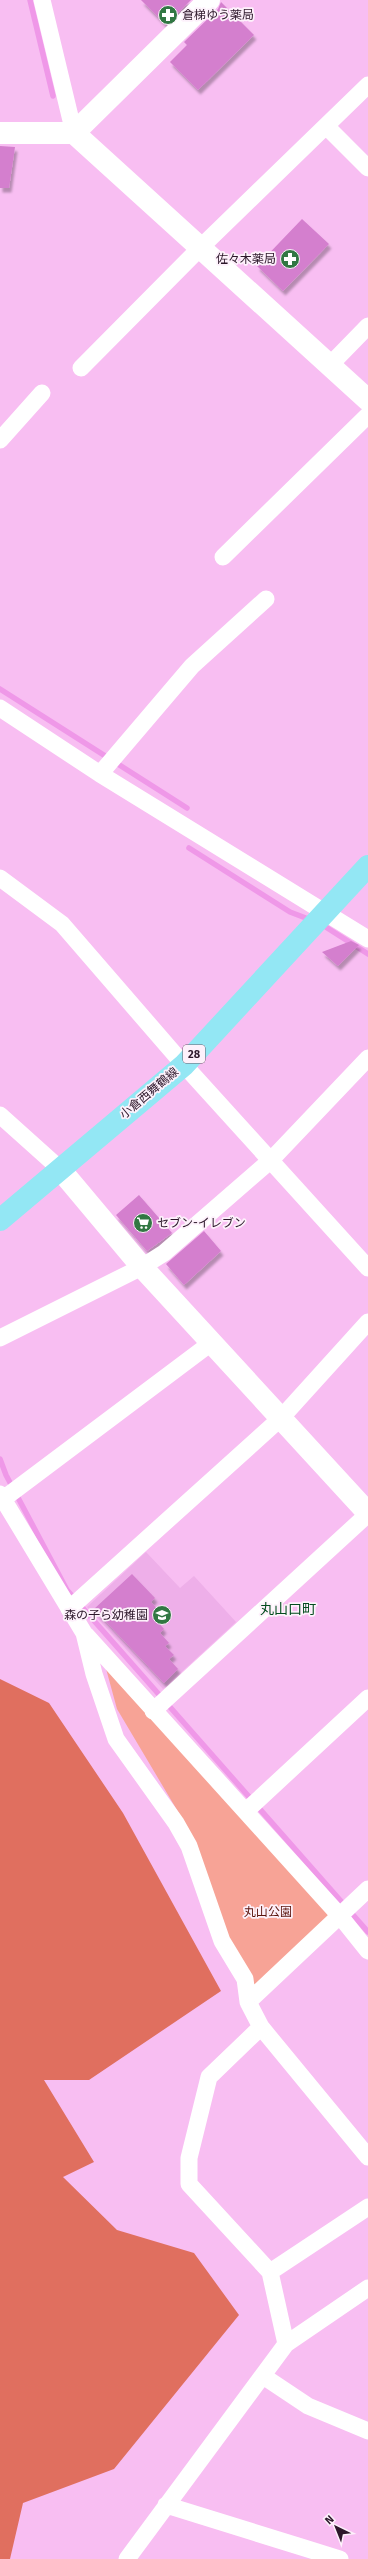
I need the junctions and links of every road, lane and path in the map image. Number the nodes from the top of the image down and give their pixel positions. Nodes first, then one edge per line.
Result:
1 (42, 0) edge
2 (209, 0) edge
3 (368, 86) edge
4 (327, 127) junction
5 (0, 133) edge
6 (74, 133) junction
7 (368, 168) edge
8 (199, 249) junction
9 (368, 326) edge
10 (330, 365) junction
11 (81, 368) dead end
12 (42, 393) dead end
13 (368, 400) edge
14 (368, 414) edge
15 (0, 440) edge
16 (223, 557) dead end
17 (266, 599) dead end
18 (0, 708) edge
19 (100, 774) junction
20 (368, 866) edge
21 (0, 878) edge
22 (325, 914) junction
23 (368, 939) edge
24 (368, 1058) edge
25 (184, 1065) junction
26 (0, 1115) edge
27 (271, 1160) junction
28 (59, 1168) junction
29 (0, 1220) edge
30 (142, 1267) junction
31 (368, 1268) edge
32 (368, 1322) edge
33 (0, 1338) edge
34 (211, 1343) junction
35 (282, 1417) junction
36 (8, 1494) edge
37 (368, 1513) edge
38 (73, 1607) junction
39 (84, 1633) junction
40 (368, 1698) edge
41 (161, 1704) junction
42 (246, 1811) junction
43 (362, 1895) edge
44 (340, 1916) junction
45 (368, 1951) edge
46 (248, 2002) junction
47 (261, 2027) junction
48 (368, 2157) edge
49 (368, 2207) edge
50 (270, 2272) junction
51 (368, 2288) edge
52 (286, 2344) junction
53 (263, 2376) junction
54 (368, 2431) edge
55 (166, 2505) junction
56 (127, 2559) edge
57 (340, 2559) edge

1 - 6 street
2 - 6 street
3 - 4 street
4 - 7 street
4 - 8 street
5 - 6 street
6 - 8 street
8 - 10 street
8 - 11 street
9 - 10 street
10 - 13 street
12 - 15 street
14 - 16 street
17 - 19 street
18 - 19 street
19 - 22 street
20 - 22 main road, 小倉西舞鶴線 / 28
21 - 25 street
22 - 23 street
22 - 25 main road, 小倉西舞鶴線 / 28
24 - 27 street
25 - 27 street
25 - 28 main road, 小倉西舞鶴線 / 28
26 - 28 street
27 - 30 street
27 - 31 street
28 - 29 main road, 小倉西舞鶴線 / 28
28 - 30 street
30 - 33 street
30 - 34 street
32 - 35 street
34 - 35 street
34 - 36 street
35 - 37 street
35 - 38 street
36 - 38 street
37 - 41 street
38 - 39 street
39 - 41 street
39 - 46 street
40 - 42 street
41 - 42 street
42 - 44 street
43 - 44 street
44 - 45 street
44 - 46 street
46 - 47 street
47 - 48 street
47 - 50 street
49 - 50 street
50 - 52 street
51 - 52 street
52 - 53 street
53 - 54 street
53 - 55 street
55 - 56 street
55 - 57 street

